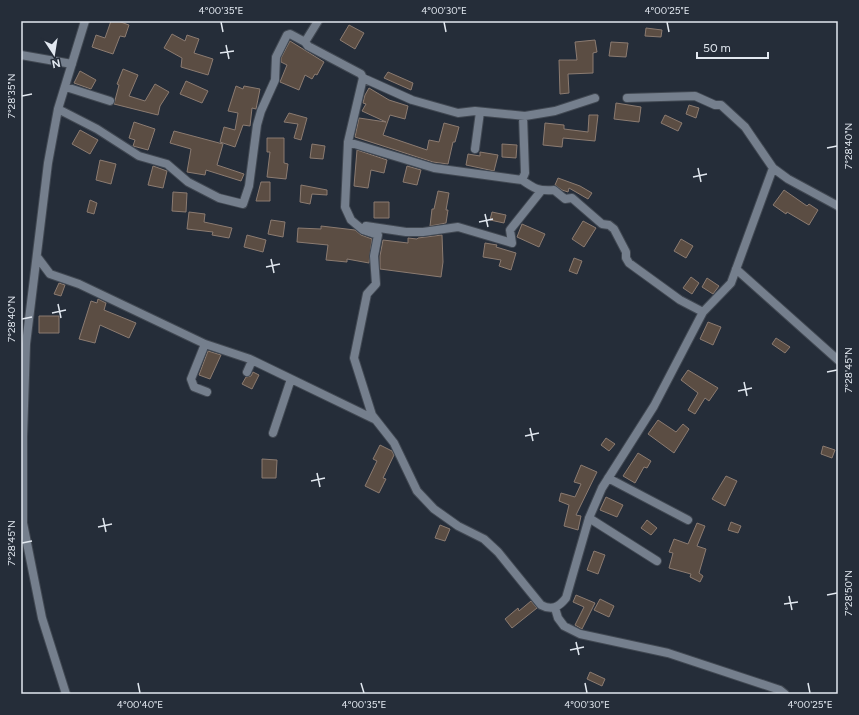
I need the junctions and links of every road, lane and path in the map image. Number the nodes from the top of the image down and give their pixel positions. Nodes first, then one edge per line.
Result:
1 (85, 21) edge
2 (318, 21) edge
3 (305, 42) junction
4 (21, 55) edge
5 (72, 64) junction
6 (363, 78) junction
7 (66, 87) junction
8 (595, 98) dead end
9 (627, 98) dead end
10 (110, 101) dead end
11 (58, 109) junction
12 (480, 112) junction
13 (523, 116) junction
14 (348, 142) junction
15 (475, 149) dead end
16 (773, 168) junction
17 (522, 180) junction
18 (540, 191) junction
19 (838, 206) edge
20 (357, 225) junction
21 (38, 258) junction
22 (736, 269) junction
23 (703, 312) junction
24 (205, 344) junction
25 (250, 359) junction
26 (838, 360) edge
27 (247, 372) dead end
28 (290, 379) junction
29 (207, 392) dead end
30 (374, 419) junction
31 (273, 433) dead end
32 (608, 478) junction
33 (589, 518) junction
34 (688, 520) dead end
35 (657, 561) dead end
36 (555, 608) junction
37 (66, 694) edge
38 (785, 694) edge

1 - 5 street
2 - 3 street
3 - 6 street
3 - 11 street
4 - 5 street
5 - 7 street
6 - 12 street
6 - 14 street
7 - 10 street
7 - 11 street
8 - 13 street
9 - 16 street
11 - 21 street
12 - 13 street
12 - 15 street
13 - 17 street
14 - 17 street
14 - 20 street
16 - 19 street
16 - 22 street
17 - 18 street
18 - 20 street
18 - 23 street
20 - 30 street
21 - 24 street
21 - 37 street
22 - 23 street
22 - 26 street
23 - 32 street
24 - 25 street
24 - 29 street
25 - 27 street
25 - 28 street
28 - 30 street
28 - 31 street
30 - 36 street
32 - 33 street
32 - 34 street
33 - 35 street
33 - 36 street
36 - 38 street

